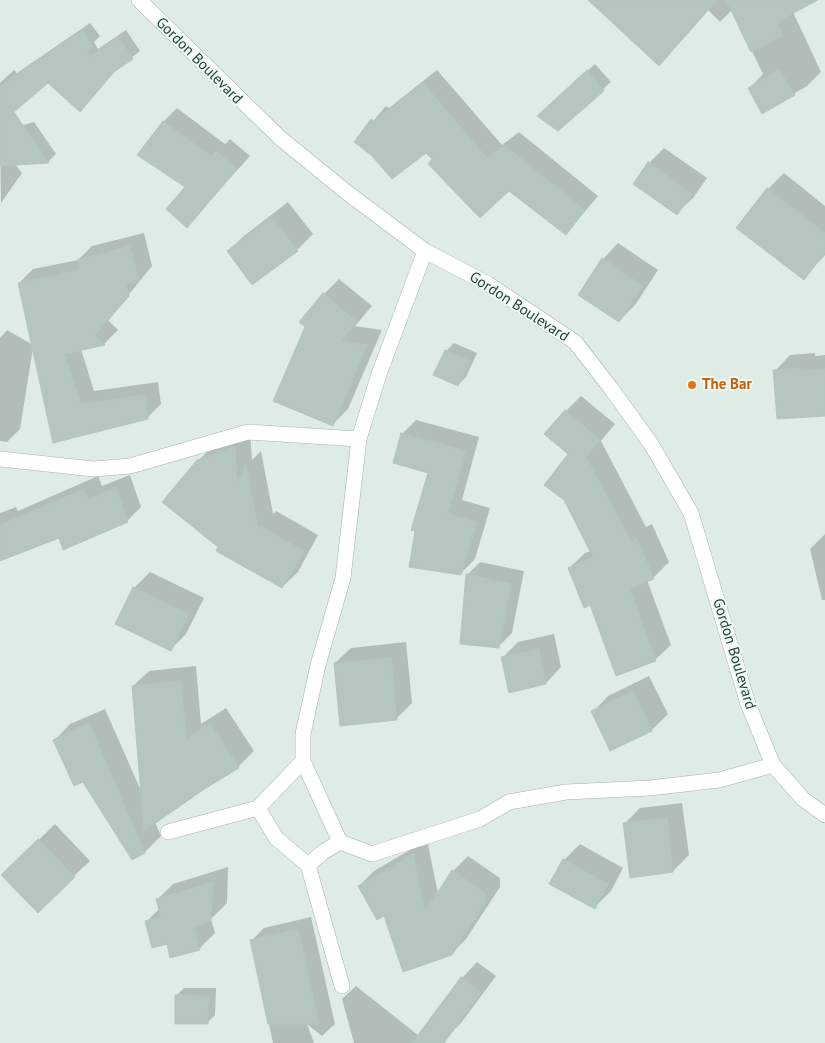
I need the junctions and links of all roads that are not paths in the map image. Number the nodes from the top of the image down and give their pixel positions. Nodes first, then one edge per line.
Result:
1 (139, 0) edge
2 (425, 251) junction
3 (359, 439) junction
4 (0, 459) edge
5 (303, 761) junction
6 (773, 765) junction
7 (258, 808) junction
8 (825, 815) edge
9 (168, 832) dead end
10 (340, 842) junction
11 (308, 865) junction
12 (342, 986) dead end

1 - 2 street, Gordon Boulevard
2 - 3 street
2 - 6 street, Gordon Boulevard
3 - 4 street
3 - 5 street
5 - 7 street
5 - 10 street
6 - 8 street, Gordon Boulevard
6 - 10 street
7 - 9 street
7 - 11 street
10 - 11 street
11 - 12 street

